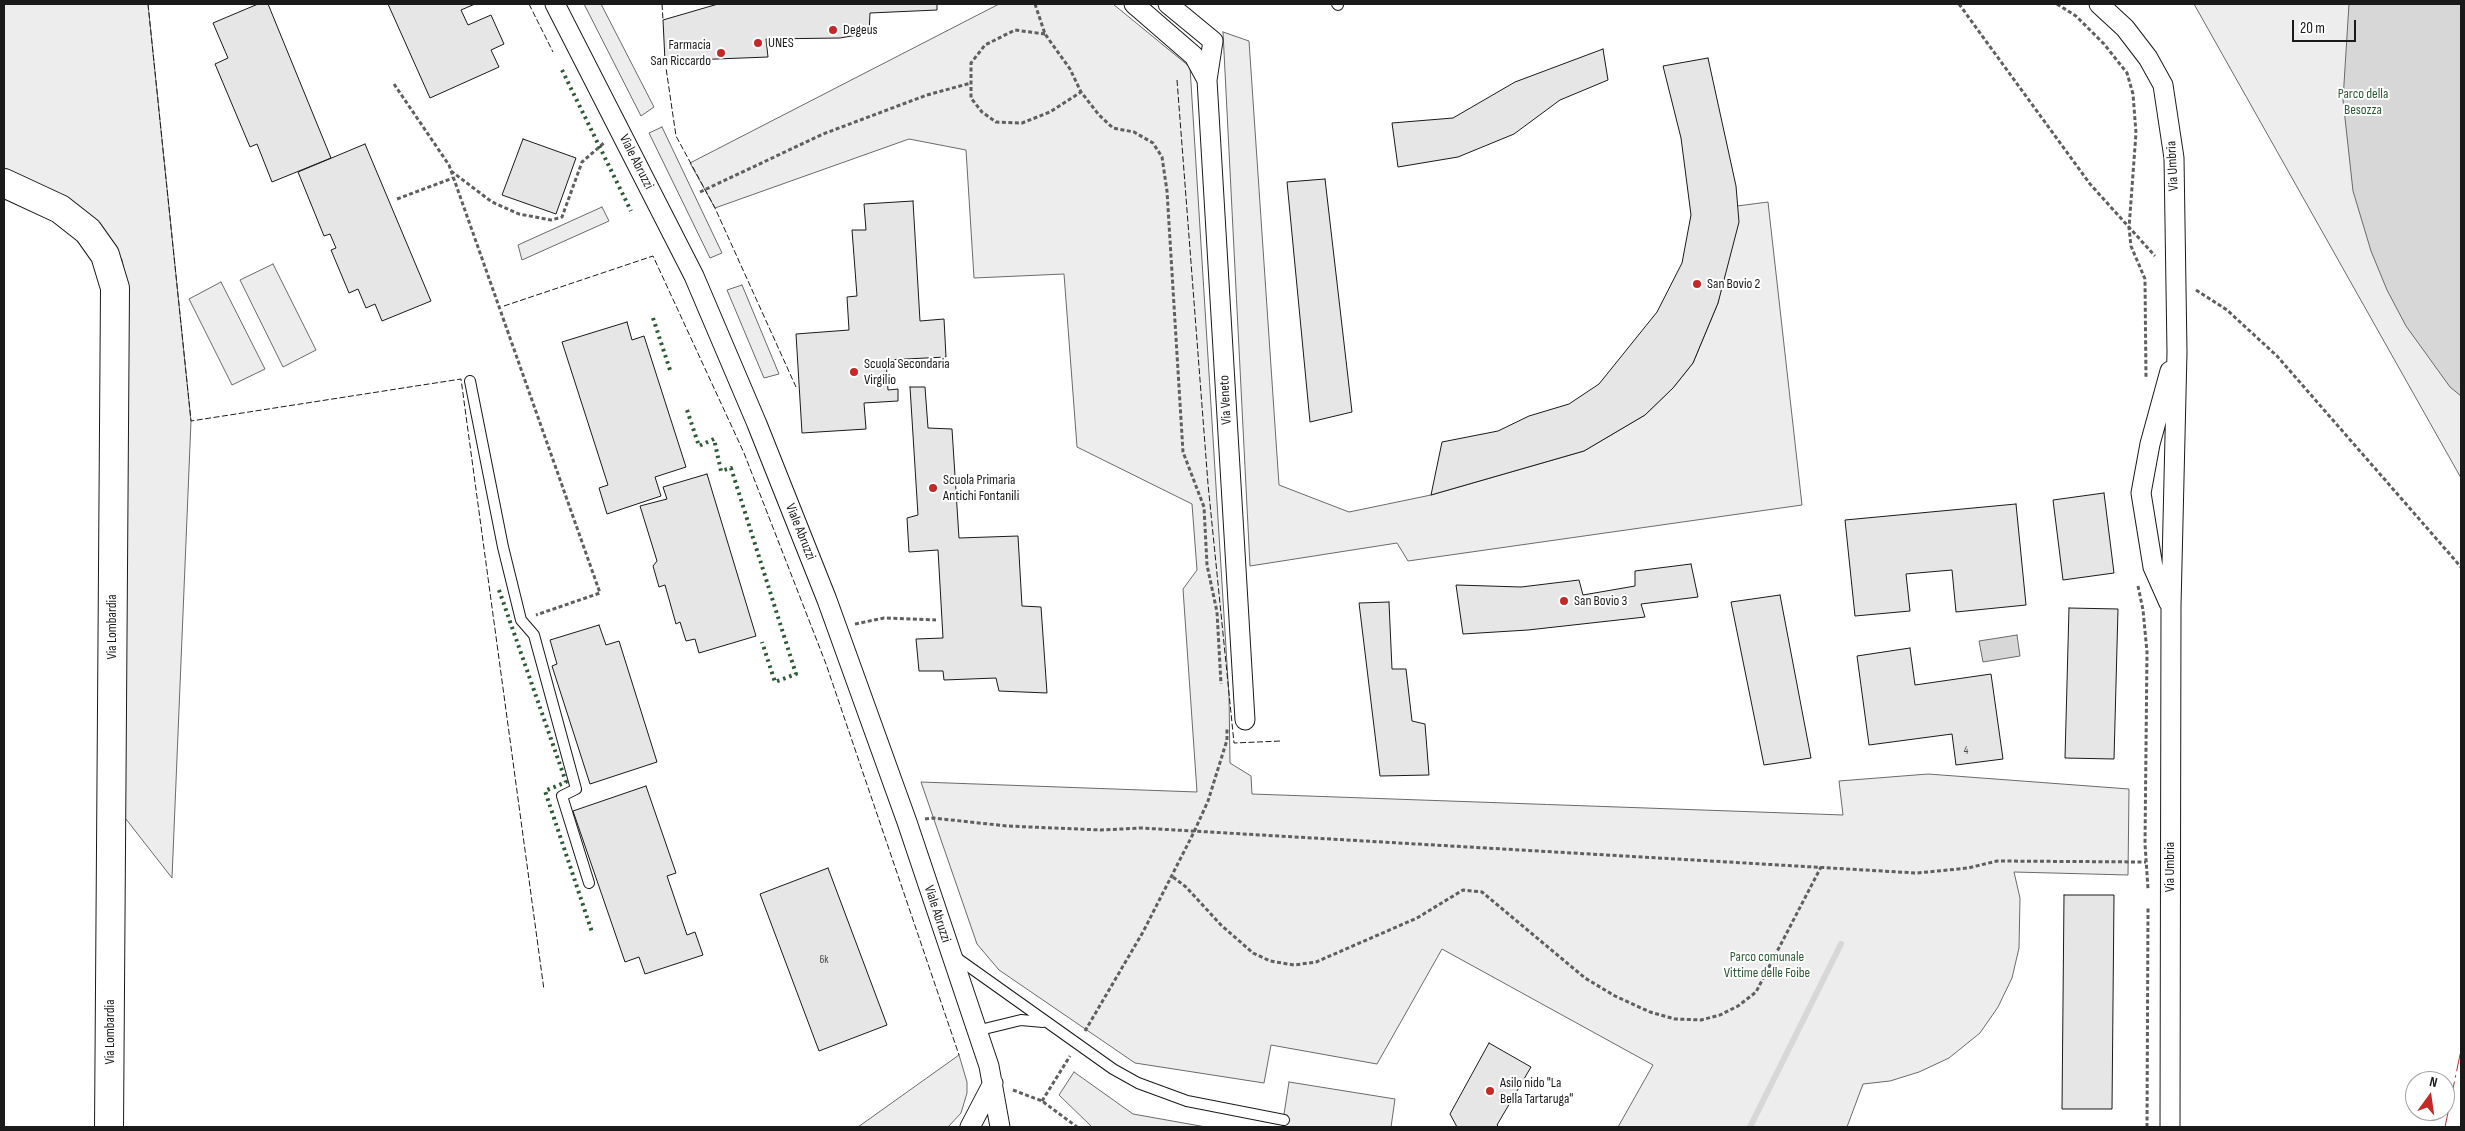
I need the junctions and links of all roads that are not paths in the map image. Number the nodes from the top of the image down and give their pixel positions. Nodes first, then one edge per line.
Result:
1 (555, 4) edge
2 (1134, 4) edge
3 (1168, 4) edge
4 (2099, 4) edge
5 (1207, 80) junction
6 (4, 183) edge
7 (2177, 352) junction
8 (470, 381) dead end
9 (2171, 606) junction
10 (1245, 720) dead end
11 (589, 883) dead end
12 (950, 954) junction
13 (1046, 1022) junction
14 (976, 1031) junction
15 (993, 1083) junction
16 (1284, 1120) dead end
17 (109, 1127) edge
18 (970, 1127) edge
19 (1000, 1127) edge
20 (2170, 1127) edge

1 - 12 street, Viale Abruzzi
2 - 5 street, Via Veneto
3 - 5 street, Via Veneto
4 - 7 street, Via Umbria
5 - 10 street, Via Veneto
6 - 17 street, Via Lombardia
7 - 9 street, Via Umbria
7 - 9 street, Via Umbria
8 - 11 lane
9 - 20 street, Via Umbria
12 - 13 lane
12 - 14 street, Viale Abruzzi
13 - 14 lane
13 - 16 lane
14 - 15 street, Viale Abruzzi
15 - 18 street
15 - 19 street, Viale Abruzzi

